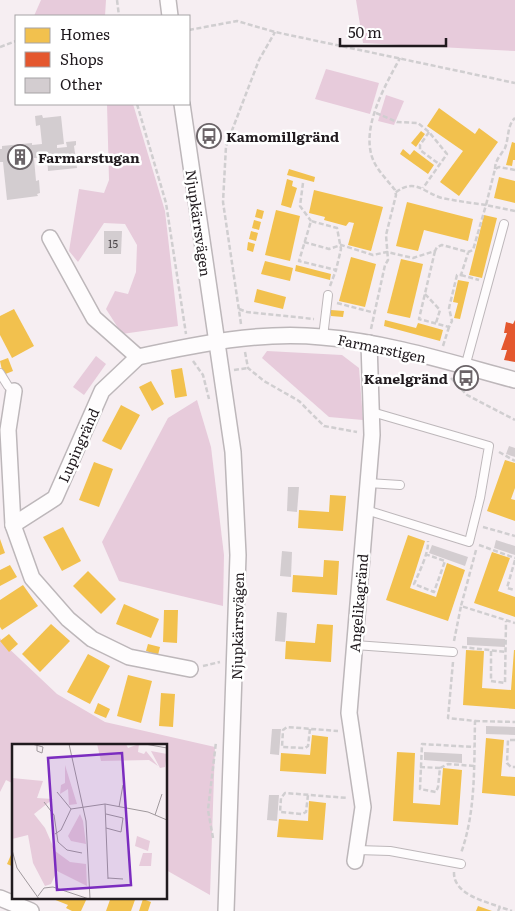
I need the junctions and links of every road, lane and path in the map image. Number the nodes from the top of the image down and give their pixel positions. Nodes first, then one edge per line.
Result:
1 (118, 0) edge
2 (168, 0) edge
3 (119, 15) edge
4 (170, 15) edge
5 (190, 30) edge
6 (275, 32) junction
7 (15, 41) edge
8 (0, 47) edge
9 (400, 58) junction
10 (515, 83) edge
11 (137, 105) edge
12 (182, 105) edge
13 (376, 113) junction
14 (515, 118) edge
15 (429, 132) junction
16 (439, 164) junction
17 (495, 169) junction
18 (515, 170) edge
19 (303, 183) dead end
20 (423, 188) junction
21 (396, 193) junction
22 (486, 205) junction
23 (515, 211) edge
24 (311, 221) junction
25 (504, 224) dead end
26 (50, 238) dead end
27 (304, 242) junction
28 (341, 245) junction
29 (435, 251) junction
30 (387, 252) junction
31 (468, 252) junction
32 (336, 270) junction
33 (462, 275) junction
34 (488, 282) junction
35 (425, 294) junction
36 (328, 295) junction
37 (449, 308) junction
38 (440, 310) junction
39 (375, 312) junction
40 (436, 324) junction
41 (449, 327) junction
42 (322, 336) junction
43 (370, 336) junction
44 (242, 339) junction
45 (216, 342) junction
46 (188, 346) junction
47 (443, 346) dead end
48 (138, 358) junction
49 (433, 359) junction
50 (464, 367) junction
51 (0, 373) edge
52 (515, 380) edge
53 (14, 391) joint
54 (210, 400) dead end
55 (372, 412) junction
56 (515, 420) edge
57 (372, 435) junction
58 (489, 446) junction
59 (515, 461) edge
60 (368, 483) junction
61 (400, 485) dead end
62 (366, 510) junction
63 (474, 524) junction
64 (13, 525) junction
65 (427, 529) junction
66 (515, 536) edge
67 (478, 545) junction
68 (425, 554) junction
69 (515, 559) edge
70 (515, 590) edge
71 (461, 606) junction
72 (506, 620) junction
73 (515, 623) edge
74 (355, 646) junction
75 (491, 651) junction
76 (453, 652) joint
77 (506, 652) junction
78 (236, 658) junction
79 (190, 669) joint
80 (475, 721) junction
81 (515, 722) edge
82 (310, 729) junction
83 (352, 732) junction
84 (217, 734) dead end
85 (515, 740) edge
86 (474, 747) junction
87 (474, 766) junction
88 (420, 767) junction
89 (515, 767) edge
90 (440, 768) junction
91 (308, 795) junction
92 (362, 798) junction
93 (214, 847) dead end
94 (356, 856) joint
95 (459, 864) junction
96 (0, 898) edge
97 (500, 906) junction
98 (31, 911) edge
99 (226, 911) edge
100 (498, 911) edge
101 (512, 911) edge

1 - 3 path
2 - 4 street
5 - 6 path
6 - 9 path
6 - 44 path
7 - 8 path
9 - 10 path
9 - 13 path
11 - 46 path
12 - 45 street, Njupkärrsvägen
13 - 15 path
13 - 21 path
14 - 17 path
15 - 16 path
15 - 16 path
16 - 20 path
17 - 18 path
17 - 22 path
19 - 24 path
20 - 21 path
20 - 22 path
21 - 30 path
22 - 23 path
22 - 31 path
24 - 27 path
24 - 28 path
25 - 34 lane
26 - 48 street
27 - 28 path
27 - 32 path
28 - 30 path
28 - 32 path
29 - 30 path
29 - 31 path
29 - 35 path
30 - 39 path
31 - 33 path
32 - 36 path
33 - 34 path
33 - 37 path
34 - 50 lane
35 - 38 path
35 - 40 path
36 - 39 path
36 - 42 lane
37 - 38 path
37 - 41 path
38 - 40 path
39 - 43 path
40 - 41 path
41 - 47 path
42 - 43 street, Farmarstigen
42 - 44 street, Farmarstigen
43 - 49 street, Farmarstigen
43 - 55 street, Angelikagränd
44 - 45 street, Farmarstigen
44 - 57 path
45 - 46 street
45 - 78 street, Njupkärrsvägen
46 - 48 street
46 - 54 path
48 - 64 street, Lupingränd
49 - 50 street, Farmarstigen
49 - 56 path
50 - 52 street, Farmarstigen
51 - 53 lane
53 - 64 street
55 - 57 street, Angelikagränd
55 - 58 lane
57 - 60 street, Angelikagränd
58 - 59 path
58 - 63 lane
60 - 61 lane
60 - 62 street, Angelikagränd
62 - 65 lane
62 - 74 street, Angelikagränd
63 - 65 lane
63 - 66 path
63 - 67 path
64 - 79 street
65 - 68 path
67 - 69 path
67 - 71 path
68 - 68 path
69 - 70 path
71 - 72 path
71 - 75 path
72 - 73 path
72 - 77 path
74 - 76 lane
74 - 83 street, Angelikagränd
75 - 77 path
75 - 77 path
76 - 80 path
78 - 79 path
78 - 99 street, Njupkärrsvägen
80 - 81 path
80 - 86 path
82 - 82 path
82 - 83 path
83 - 92 street, Angelikagränd
84 - 93 path
85 - 89 path
86 - 87 path
86 - 88 path
87 - 90 path
87 - 95 path
88 - 90 path
88 - 90 path
91 - 91 path
91 - 92 path
92 - 94 street, Angelikagränd
94 - 95 lane
95 - 97 path
96 - 98 street
97 - 100 path
97 - 101 path

